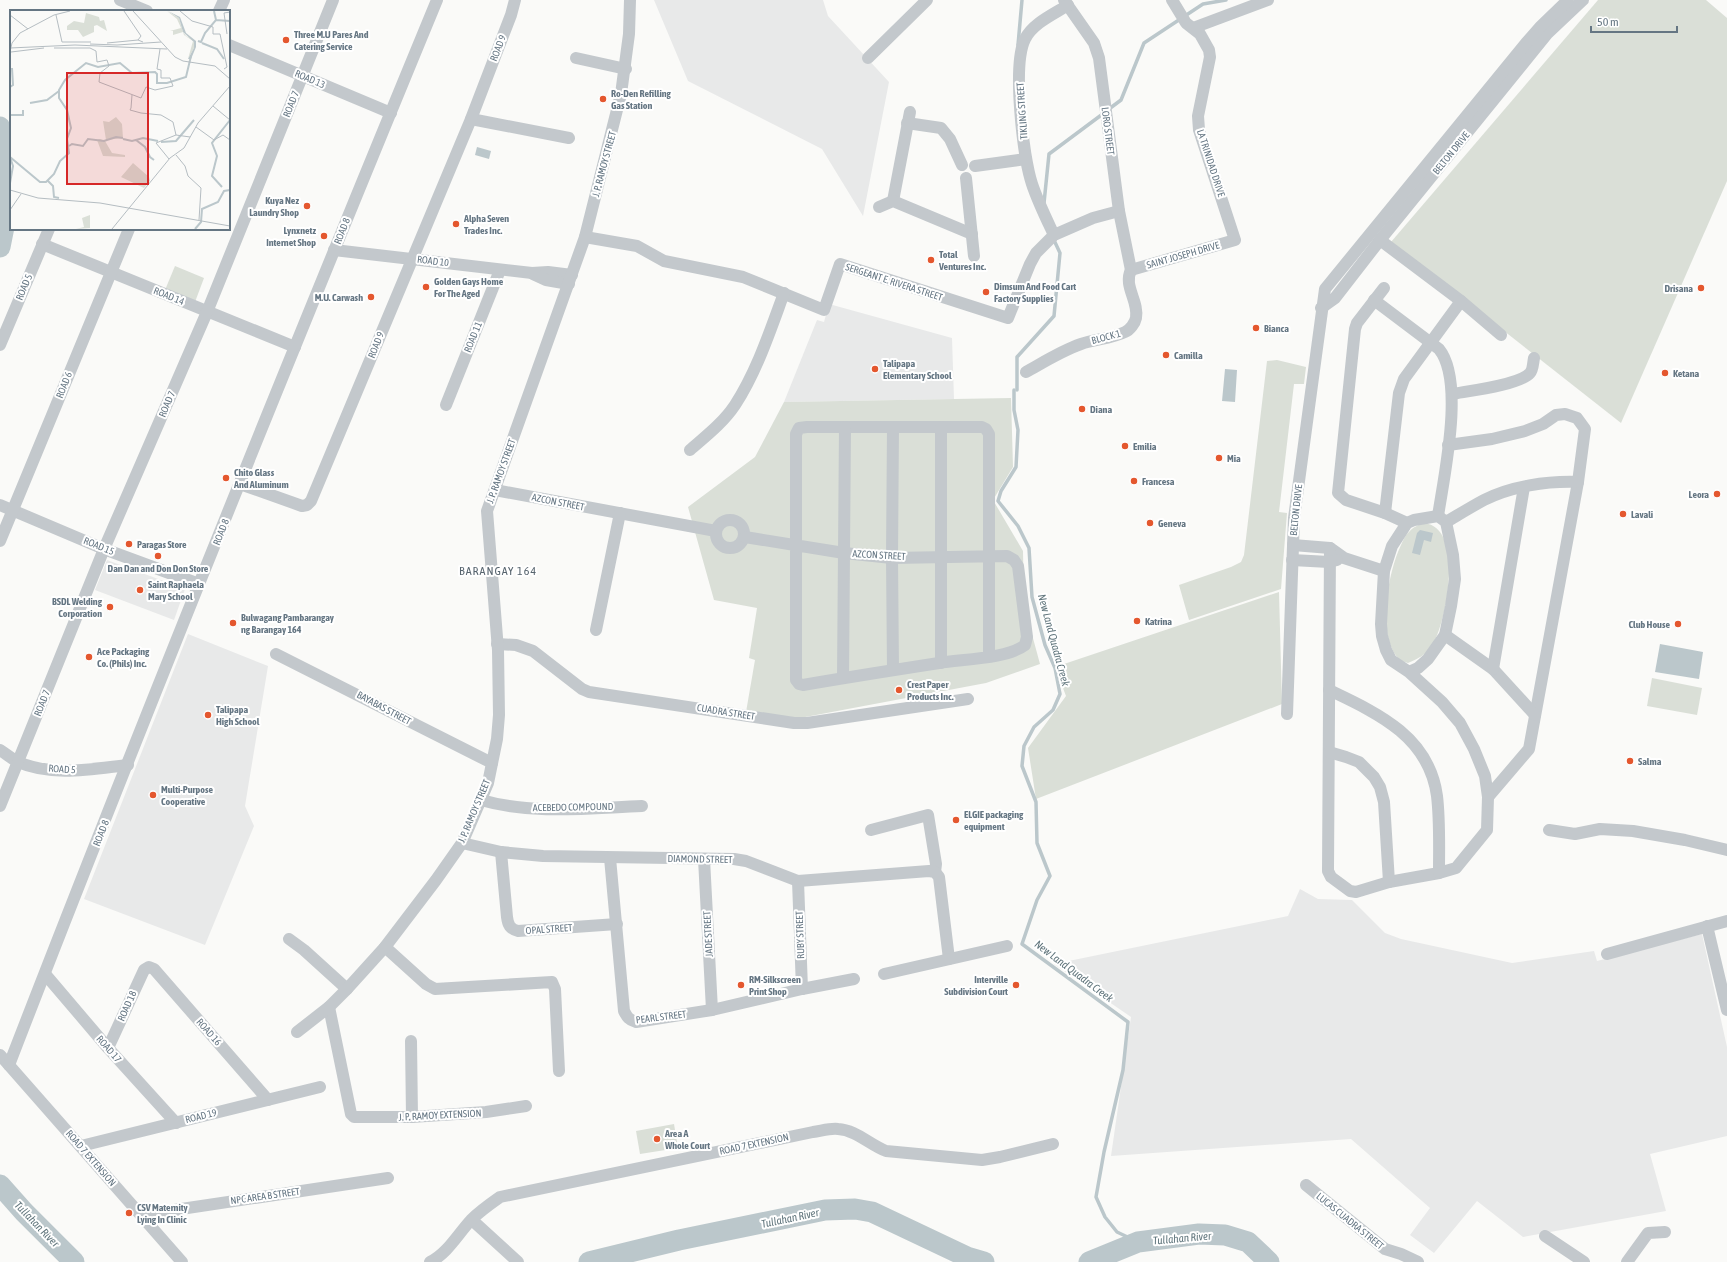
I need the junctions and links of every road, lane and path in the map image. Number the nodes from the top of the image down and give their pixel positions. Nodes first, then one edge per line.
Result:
1 (120, 0) edge
2 (224, 0) edge
3 (333, 0) edge
4 (437, 0) edge
5 (515, 0) edge
6 (630, 0) edge
7 (927, 0) edge
8 (1172, 0) edge
9 (1268, 0) edge
10 (1568, 0) edge
11 (1583, 0) edge
12 (1066, 3) edge
13 (143, 8) edge
14 (219, 10) edge
15 (1190, 25) junction
16 (230, 45) edge
17 (1523, 55) junction
18 (576, 58) dead end
19 (868, 58) dead end
20 (626, 69) junction
21 (302, 76) junction
22 (391, 113) junction
23 (471, 119) junction
24 (569, 138) dead end
25 (1027, 161) junction
26 (970, 170) junction
27 (893, 201) junction
28 (879, 207) dead end
29 (1119, 211) junction
30 (49, 230) edge
31 (129, 230) edge
32 (972, 234) junction
33 (1054, 235) junction
34 (585, 237) junction
35 (1235, 240) joint
36 (1380, 240) junction
37 (42, 244) junction
38 (334, 250) junction
39 (974, 256) dead end
40 (411, 259) junction
41 (500, 270) junction
42 (1130, 270) junction
43 (111, 272) junction
44 (571, 280) junction
45 (1384, 288) dead end
46 (784, 293) junction
47 (1374, 300) junction
48 (1461, 301) junction
49 (1321, 308) junction
50 (207, 312) junction
51 (1501, 335) dead end
52 (1430, 342) junction
53 (0, 345) edge
54 (295, 347) junction
55 (1534, 358) dead end
56 (1026, 372) dead end
57 (1452, 394) junction
58 (446, 405) dead end
59 (845, 427) junction
60 (893, 427) junction
61 (941, 427) junction
62 (1448, 444) junction
63 (690, 450) dead end
64 (1578, 482) junction
65 (240, 484) junction
66 (1524, 487) junction
67 (495, 490) junction
68 (0, 505) edge
69 (12, 510) junction
70 (620, 513) junction
71 (1385, 513) junction
72 (1442, 519) junction
73 (1407, 523) junction
74 (716, 531) junction
75 (745, 537) junction
76 (0, 541) edge
77 (1293, 545) junction
78 (796, 546) junction
79 (1330, 548) junction
80 (104, 549) junction
81 (844, 553) junction
82 (989, 556) junction
83 (941, 557) junction
84 (892, 558) junction
85 (1344, 558) junction
86 (1292, 560) junction
87 (1329, 562) junction
88 (1384, 571) junction
89 (199, 584) junction
90 (596, 630) dead end
91 (1445, 635) junction
92 (497, 644) junction
93 (276, 654) dead end
94 (989, 657) junction
95 (941, 663) junction
96 (1493, 669) junction
97 (893, 670) junction
98 (1409, 672) junction
99 (843, 678) junction
100 (1329, 690) junction
101 (968, 699) dead end
102 (1288, 714) dead end
103 (1535, 715) junction
104 (0, 750) edge
105 (1329, 752) junction
106 (18, 762) junction
107 (492, 763) junction
108 (128, 765) junction
109 (1488, 797) junction
110 (481, 800) junction
111 (0, 806) edge
112 (642, 806) dead end
113 (871, 830) dead end
114 (1549, 830) dead end
115 (462, 844) junction
116 (1727, 850) edge
117 (501, 852) junction
118 (610, 858) junction
119 (704, 859) junction
120 (935, 872) junction
121 (1440, 872) junction
122 (798, 881) junction
123 (1389, 882) junction
124 (1727, 921) edge
125 (616, 924) junction
126 (1707, 926) junction
127 (288, 939) dead end
128 (1007, 946) dead end
129 (385, 947) junction
130 (1607, 954) dead end
131 (949, 959) junction
132 (149, 967) joint
133 (45, 974) junction
134 (884, 974) dead end
135 (854, 979) dead end
136 (347, 989) junction
137 (802, 989) junction
138 (329, 1007) junction
139 (712, 1010) junction
140 (1727, 1010) edge
141 (296, 1032) dead end
142 (411, 1041) dead end
143 (108, 1048) junction
144 (0, 1055) edge
145 (9, 1065) junction
146 (559, 1071) dead end
147 (320, 1087) dead end
148 (268, 1100) junction
149 (526, 1106) dead end
150 (412, 1117) junction
151 (176, 1123) junction
152 (1053, 1144) dead end
153 (81, 1146) junction
154 (388, 1178) dead end
155 (1306, 1185) dead end
156 (141, 1214) junction
157 (472, 1220) junction
158 (1665, 1232) dead end
159 (1545, 1236) dead end
160 (182, 1262) edge
161 (430, 1262) edge
162 (518, 1262) edge
163 (1418, 1262) edge
164 (1584, 1262) edge
165 (1627, 1262) edge

1 - 13 street
2 - 14 street
3 - 21 street, ROAD 7
4 - 22 street, ROAD 8
5 - 23 street, ROAD 9
6 - 20 street, J. P. RAMOY STREET
7 - 19 street
8 - 15 street, LA TRINIDAD DRIVE
9 - 15 street
10 - 17 street, BELTON DRIVE
11 - 17 street, BELTON DRIVE
12 - 25 street, TIKLING STREET
12 - 29 street, LORO STREET
15 - 35 street, LA TRINIDAD DRIVE
16 - 21 street, ROAD 13
17 - 36 street, BELTON DRIVE
17 - 49 street, BELTON DRIVE
18 - 20 street
20 - 34 street, J. P. RAMOY STREET
21 - 22 street, ROAD 13
21 - 50 street, ROAD 7
22 - 38 street, ROAD 8
23 - 24 street
23 - 40 street, ROAD 9
25 - 26 street
25 - 33 street, TIKLING STREET
26 - 27 street
26 - 32 street
27 - 28 street
27 - 32 street
29 - 33 street, SERGEANT E. RIVERA STREET
29 - 42 street, LORO STREET
30 - 37 street, ROAD 5
31 - 43 street, ROAD 6
32 - 39 street
33 - 46 street, SERGEANT E. RIVERA STREET
34 - 44 street, J. P. RAMOY STREET
34 - 46 street, SERGEANT E. RIVERA STREET
35 - 42 street, SAINT JOSEPH DRIVE
36 - 48 street
36 - 49 street, BELTON DRIVE
37 - 43 street, ROAD 14
37 - 53 street, ROAD 5
38 - 40 street, ROAD 10
38 - 54 street, ROAD 8
40 - 41 street, ROAD 10
40 - 65 street, ROAD 9
41 - 44 street, ROAD 10
41 - 58 street, ROAD 11
42 - 56 street, BLOCK 1
43 - 50 street, ROAD 14
43 - 69 street, ROAD 6
44 - 67 street, J. P. RAMOY STREET
45 - 47 street
46 - 63 street
47 - 52 street
47 - 71 street
48 - 51 street
48 - 52 street
49 - 77 street, BELTON DRIVE
50 - 54 street, ROAD 14
50 - 80 street, ROAD 7
52 - 57 street
52 - 71 street
54 - 65 street, ROAD 8
55 - 57 street
57 - 62 street
59 - 60 street
59 - 78 street
59 - 81 street
60 - 61 street
60 - 84 street
61 - 82 street
61 - 83 street
62 - 64 street
62 - 72 street
64 - 66 street
64 - 103 street
65 - 89 street, ROAD 8
66 - 72 street
66 - 96 street
67 - 70 street, AZCON STREET
67 - 92 street, J. P. RAMOY STREET
68 - 69 street, ROAD 15
69 - 76 street, ROAD 6
69 - 80 street, ROAD 15
70 - 74 street, AZCON STREET
70 - 90 street
71 - 73 street
72 - 73 street
72 - 91 street
73 - 88 street
74 - 75 street
74 - 75 street
75 - 78 street, AZCON STREET
77 - 79 street
77 - 86 street, BELTON DRIVE
78 - 81 street, AZCON STREET
78 - 99 street
79 - 85 street
79 - 87 street
80 - 89 street, ROAD 15
80 - 106 street, ROAD 7
81 - 84 street, AZCON STREET
81 - 99 street
82 - 83 street, AZCON STREET
82 - 94 street
82 - 94 street, AZCON STREET
83 - 84 street, AZCON STREET
83 - 95 street
84 - 97 street
85 - 87 street
85 - 88 street
86 - 87 street
86 - 102 street, BELTON DRIVE
87 - 100 street
88 - 98 street
89 - 108 street, ROAD 8
91 - 96 street
91 - 98 street
92 - 101 street, CUADRA STREET
92 - 107 street, J. P. RAMOY STREET
93 - 107 street, BAYABAS STREET
94 - 95 street
95 - 97 street
96 - 103 street
97 - 99 street
98 - 109 street
100 - 105 street
100 - 121 street
103 - 109 street
104 - 106 street, ROAD 5
105 - 123 street
105 - 123 street
106 - 108 street, ROAD 5
106 - 111 street, ROAD 7
107 - 110 street, J. P. RAMOY STREET
108 - 133 street, ROAD 8
109 - 121 street
110 - 112 street, ACEBEDO COMPOUND
110 - 115 street, J. P. RAMOY STREET
113 - 120 street
114 - 116 street
115 - 117 street, DIAMOND STREET
115 - 129 street, J. P. RAMOY STREET
117 - 118 street, DIAMOND STREET
117 - 125 street, OPAL STREET
118 - 119 street, DIAMOND STREET
118 - 125 street, PEARL STREET
119 - 122 street, DIAMOND STREET
119 - 139 street, JADE STREET
120 - 122 street, DIAMOND STREET
120 - 131 street
121 - 123 street
122 - 137 street, RUBY STREET
124 - 126 street
125 - 139 street, PEARL STREET
126 - 130 street
126 - 140 street
127 - 136 street
128 - 131 street
129 - 136 street, J. P. RAMOY STREET
129 - 146 street
131 - 134 street
132 - 143 street, ROAD 18
132 - 148 street, ROAD 16
133 - 143 street, ROAD 17
133 - 145 street, ROAD 8
135 - 137 street, PEARL STREET
136 - 138 street, J. P. RAMOY STREET
137 - 139 street, PEARL STREET
138 - 141 street, J. P. RAMOY STREET
138 - 150 street, J. P. RAMOY EXTENSION
142 - 150 street
143 - 151 street, ROAD 17
144 - 145 street, ROAD 7 EXTENSION
145 - 153 street, ROAD 7 EXTENSION
147 - 148 street, ROAD 19
148 - 151 street, ROAD 19
149 - 150 street, J. P. RAMOY EXTENSION
151 - 153 street, ROAD 19
152 - 157 street, ROAD 7 EXTENSION
153 - 156 street, ROAD 7 EXTENSION
154 - 156 street, NPC AREA B STREET
155 - 163 street, LUCAS CUADRA STREET
156 - 160 street, ROAD 7 EXTENSION
157 - 161 street, ROAD 7 EXTENSION
157 - 162 street
158 - 165 street
159 - 164 street

